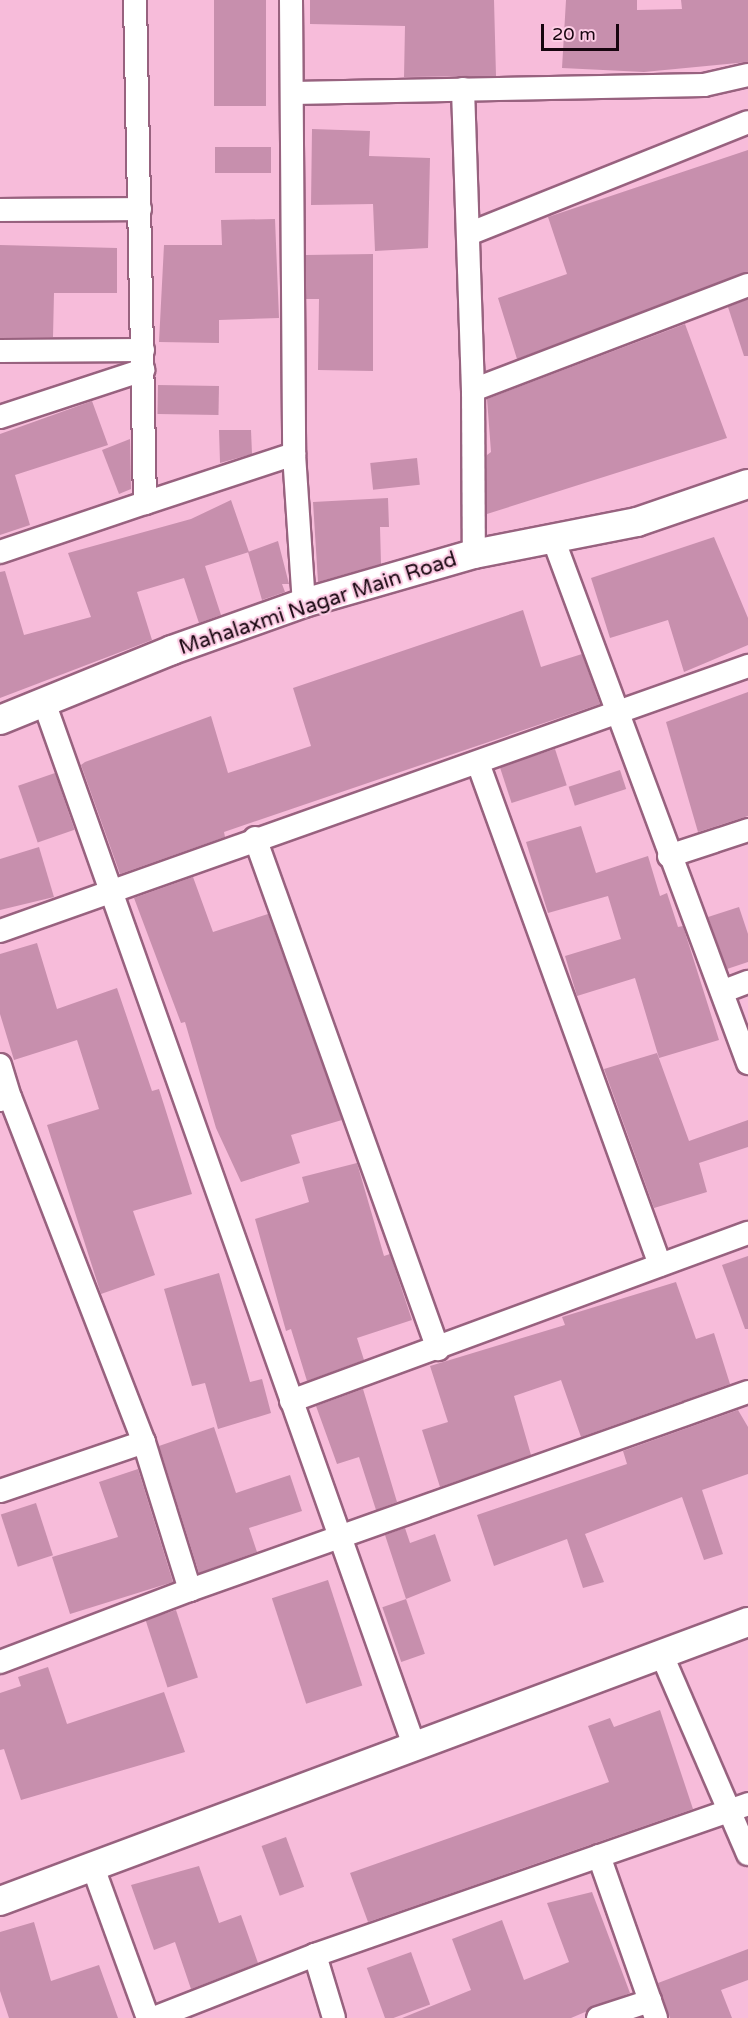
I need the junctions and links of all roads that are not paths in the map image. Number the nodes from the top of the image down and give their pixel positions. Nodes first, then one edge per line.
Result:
1 (135, 0) edge
2 (291, 0) edge
3 (748, 75) edge
4 (464, 89) junction
5 (293, 93) junction
6 (748, 122) edge
7 (140, 208) junction
8 (0, 210) edge
9 (471, 233) junction
10 (748, 285) edge
11 (0, 351) edge
12 (143, 360) junction
13 (473, 390) junction
14 (0, 417) edge
15 (294, 454) junction
16 (748, 484) edge
17 (145, 503) junction
18 (554, 541) junction
19 (0, 552) edge
20 (474, 554) junction
21 (304, 603) junction
22 (748, 666) edge
23 (45, 705) junction
24 (621, 711) junction
25 (0, 720) edge
26 (478, 763) junction
27 (748, 830) edge
28 (255, 838) junction
29 (669, 856) junction
30 (108, 893) junction
31 (0, 931) edge
32 (748, 982) edge
33 (724, 991) junction
34 (748, 1063) edge
35 (0, 1065) edge
36 (5, 1099) edge
37 (748, 1233) edge
38 (660, 1265) junction
39 (438, 1349) junction
40 (748, 1392) edge
41 (291, 1401) junction
42 (144, 1442) junction
43 (0, 1491) edge
44 (341, 1541) junction
45 (190, 1590) junction
46 (748, 1622) edge
47 (662, 1653) junction
48 (0, 1662) edge
49 (415, 1748) junction
50 (740, 1807) edge
51 (748, 1854) edge
52 (599, 1857) junction
53 (94, 1870) junction
54 (0, 1901) edge
55 (315, 1955) junction
56 (653, 2009) edge
57 (159, 2017) edge
58 (334, 2018) edge
59 (598, 2018) edge

1 - 7 street
2 - 5 street
3 - 4 street
4 - 5 street
4 - 9 street
5 - 15 street
6 - 9 street
7 - 8 street
7 - 12 street
9 - 13 street
10 - 13 street
11 - 12 street
12 - 14 street
12 - 17 street
13 - 20 street
15 - 17 street
15 - 21 street
16 - 18 street, Mahalaxmi Nagar Main Road
17 - 19 street
18 - 20 street, Mahalaxmi Nagar Main Road
18 - 24 street
20 - 21 street, Mahalaxmi Nagar Main Road
21 - 23 street, Mahalaxmi Nagar Main Road
22 - 24 street
23 - 25 street, Mahalaxmi Nagar Main Road
23 - 30 street
24 - 26 street
24 - 29 street
26 - 28 street
26 - 38 street
27 - 29 street
28 - 30 street
28 - 39 street
29 - 33 street
30 - 31 street
30 - 41 street
32 - 33 street
33 - 34 street
35 - 36 street
36 - 42 street
37 - 38 street
38 - 39 street
39 - 41 street
40 - 44 street
41 - 44 street
42 - 43 street
42 - 45 street
44 - 45 street
44 - 49 street
45 - 48 street
46 - 47 street
47 - 49 street
47 - 50 street
49 - 53 street
50 - 51 street
50 - 52 street
52 - 55 street
52 - 56 street
53 - 54 street
53 - 57 street
55 - 57 street
55 - 58 street
56 - 59 street

